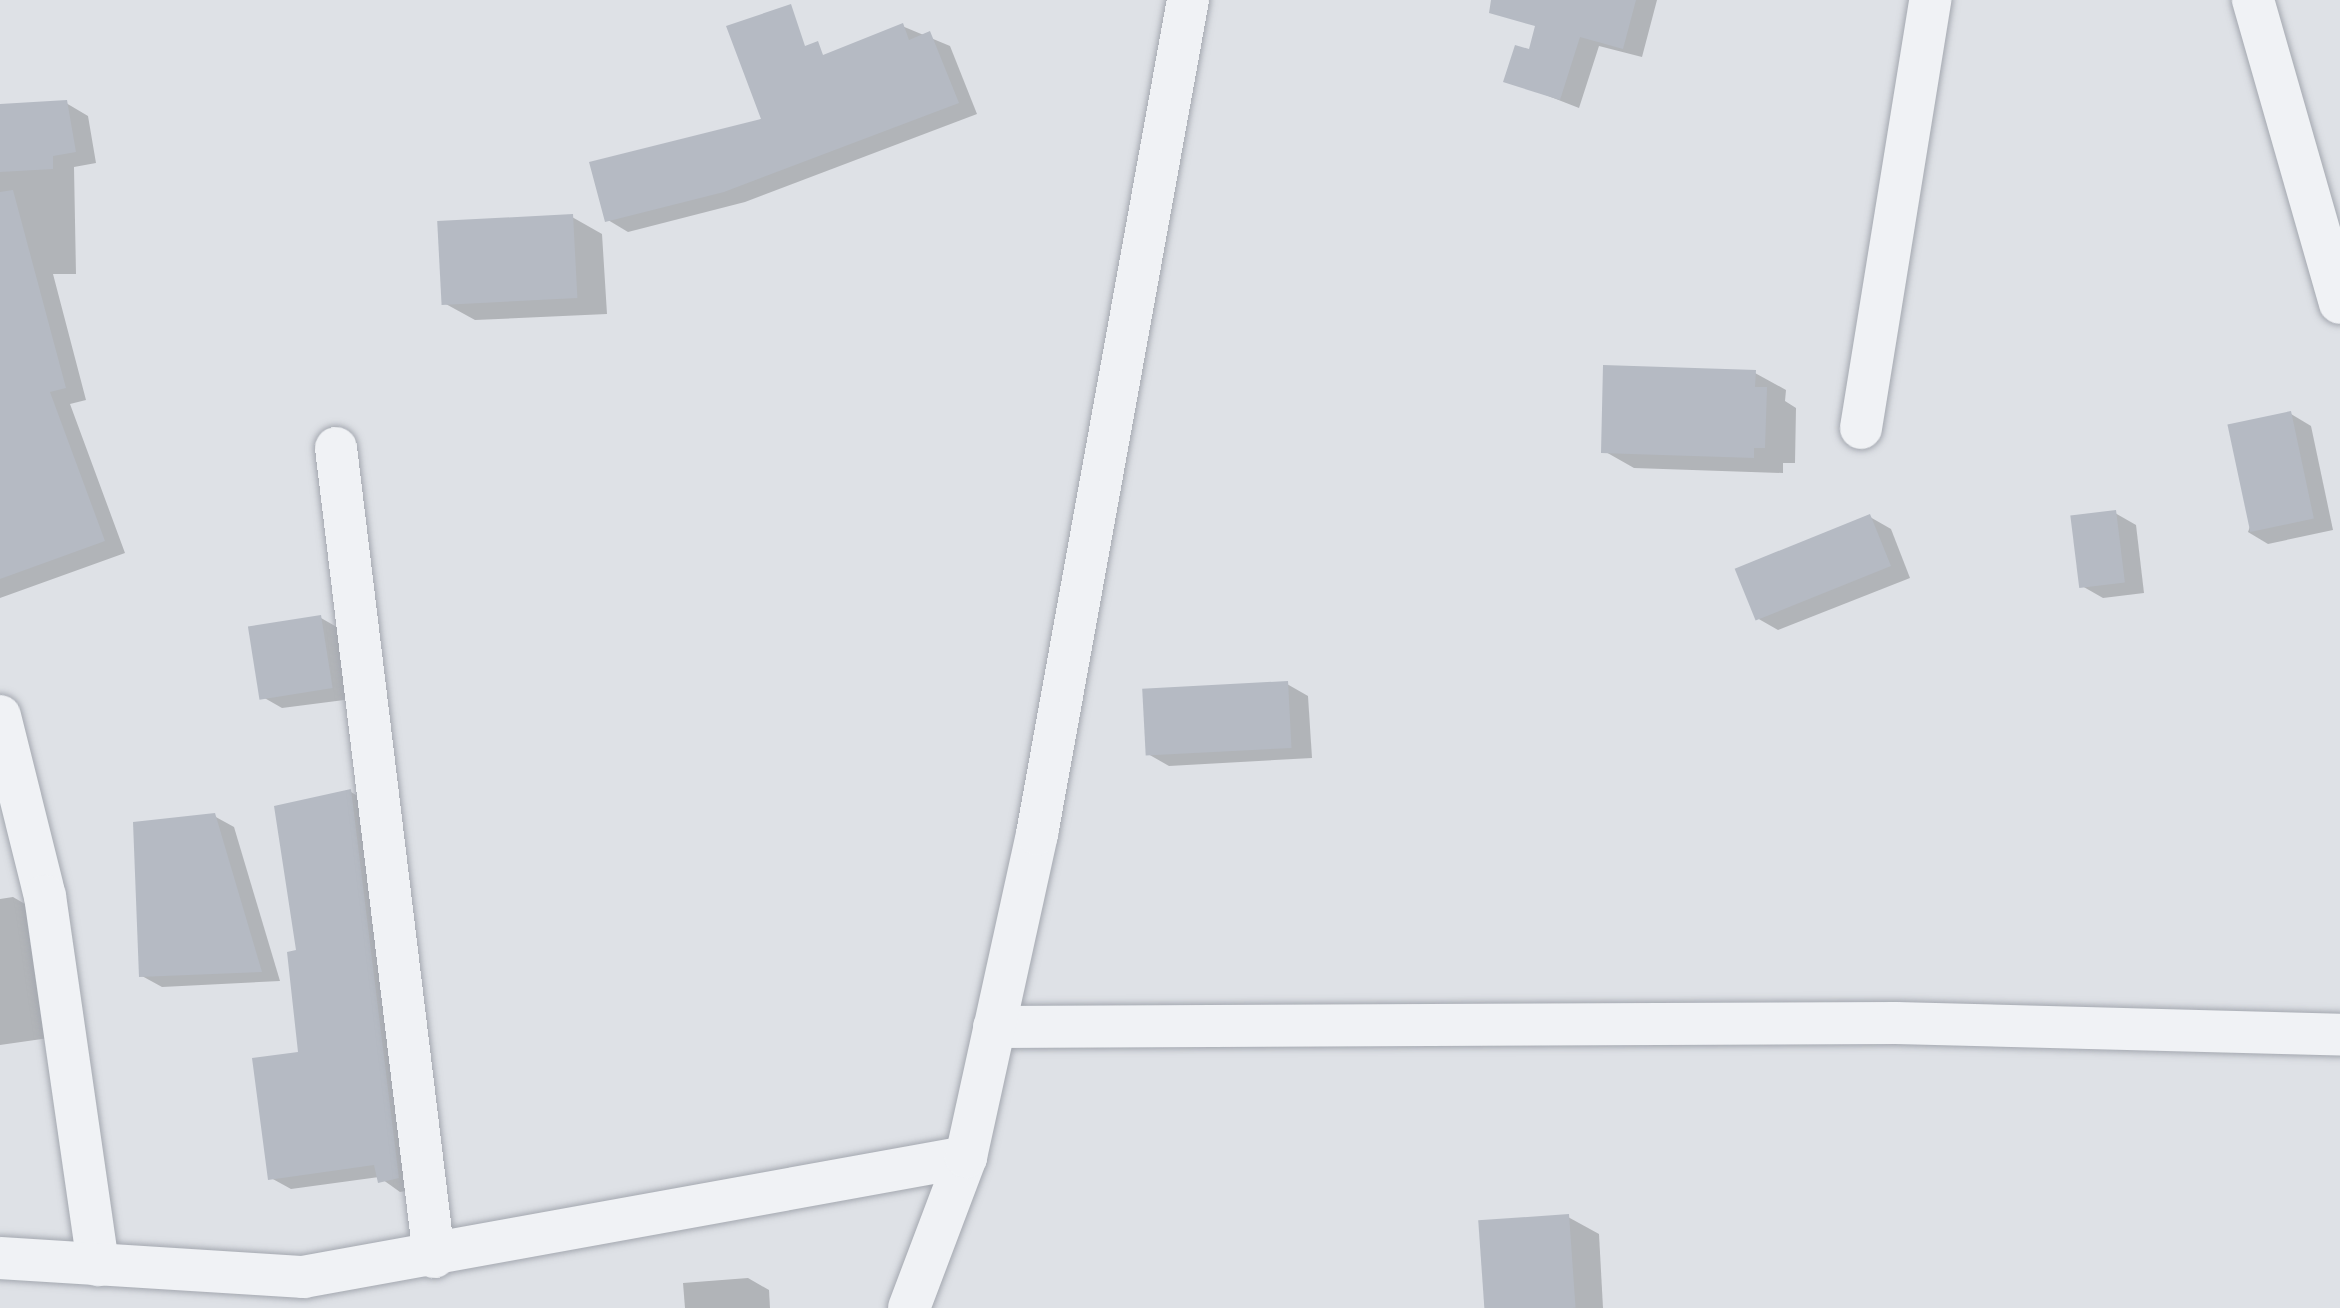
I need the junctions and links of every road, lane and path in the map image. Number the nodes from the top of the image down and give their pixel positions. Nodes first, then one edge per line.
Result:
1 (1188, 0) edge
2 (1930, 0) edge
3 (2253, 0) edge
4 (2340, 303) edge
5 (1861, 428) dead end
6 (336, 448) dead end
7 (0, 716) edge
8 (994, 1028) junction
9 (2340, 1035) edge
10 (965, 1157) junction
11 (434, 1257) junction
12 (0, 1258) edge
13 (98, 1265) junction
14 (909, 1308) edge

1 - 8 street
2 - 5 street
3 - 4 street
6 - 11 street
7 - 13 street
8 - 9 street
8 - 10 street
10 - 11 street
10 - 14 street
11 - 13 street
12 - 13 street

